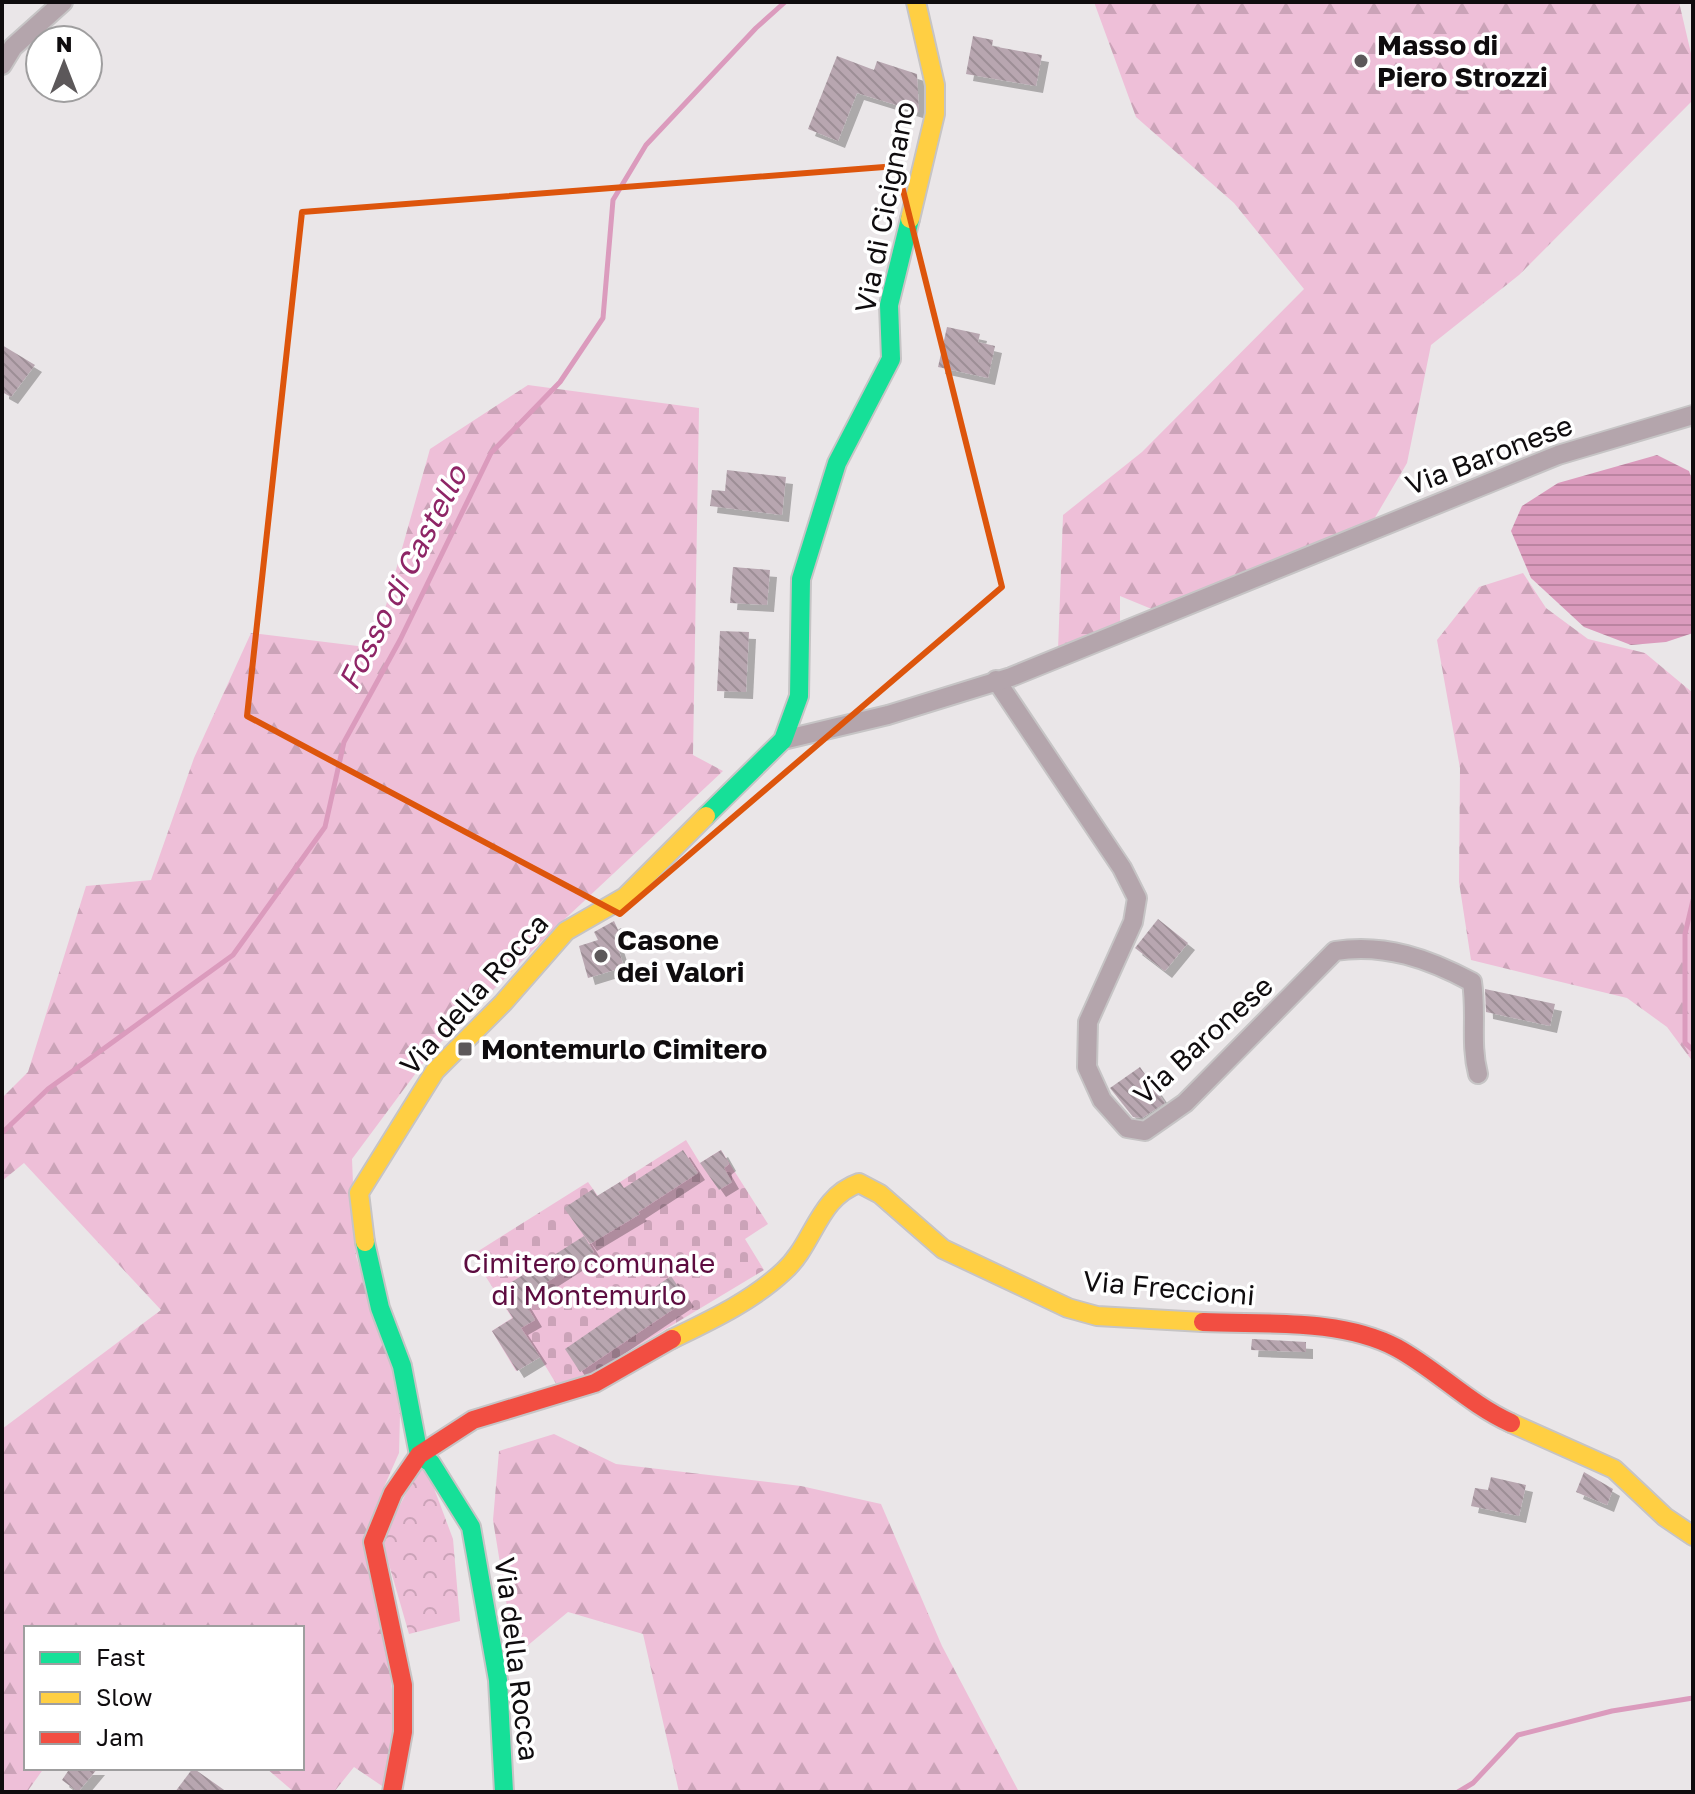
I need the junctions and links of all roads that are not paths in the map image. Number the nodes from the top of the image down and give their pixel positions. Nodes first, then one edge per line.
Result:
1 (63, 2) edge
2 (916, 2) edge
3 (2, 65) edge
4 (1693, 415) edge
5 (996, 680) junction
6 (783, 740) junction
7 (1478, 1074) dead end
8 (419, 1455) junction
9 (1693, 1536) edge
10 (392, 1792) edge
11 (504, 1792) edge

1 - 3 street
2 - 6 street, Via di Cicignano
4 - 5 street, Via Baronese
5 - 6 street, Via Baronese
5 - 7 street, Via Baronese
6 - 8 street, Via della Rocca
8 - 9 street, Via Freccioni
8 - 10 street
8 - 11 street, Via della Rocca

